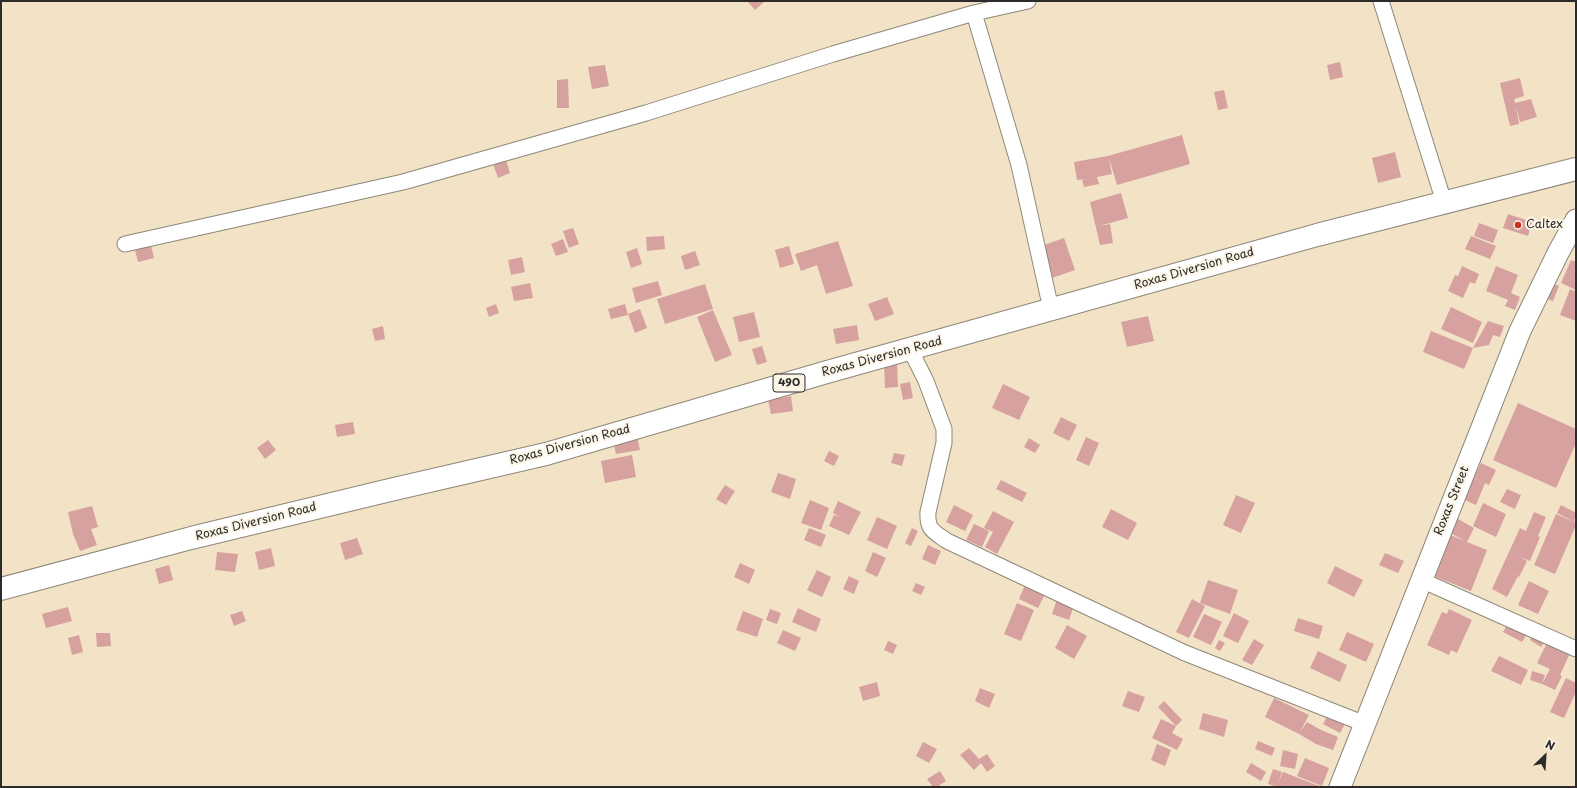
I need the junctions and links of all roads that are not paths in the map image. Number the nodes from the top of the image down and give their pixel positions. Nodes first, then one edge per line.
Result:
1 (1028, 1) edge
2 (1381, 1) edge
3 (974, 13) junction
4 (1576, 169) edge
5 (1444, 202) junction
6 (1576, 220) edge
7 (125, 244) dead end
8 (1052, 309) junction
9 (910, 349) junction
10 (1421, 580) junction
11 (1, 589) edge
12 (1576, 649) edge
13 (1365, 724) junction
14 (1340, 787) edge

1 - 3 street
2 - 5 street
3 - 7 street
3 - 8 street
4 - 5 main road, Roxas Diversion Road / 490
5 - 8 main road, Roxas Diversion Road / 490
6 - 10 main road, Roxas Street
8 - 9 main road, Roxas Diversion Road / 490
9 - 11 main road, Roxas Diversion Road / 490
9 - 13 street
10 - 12 street
10 - 13 main road, Roxas Street
13 - 14 main road, Roxas Street

